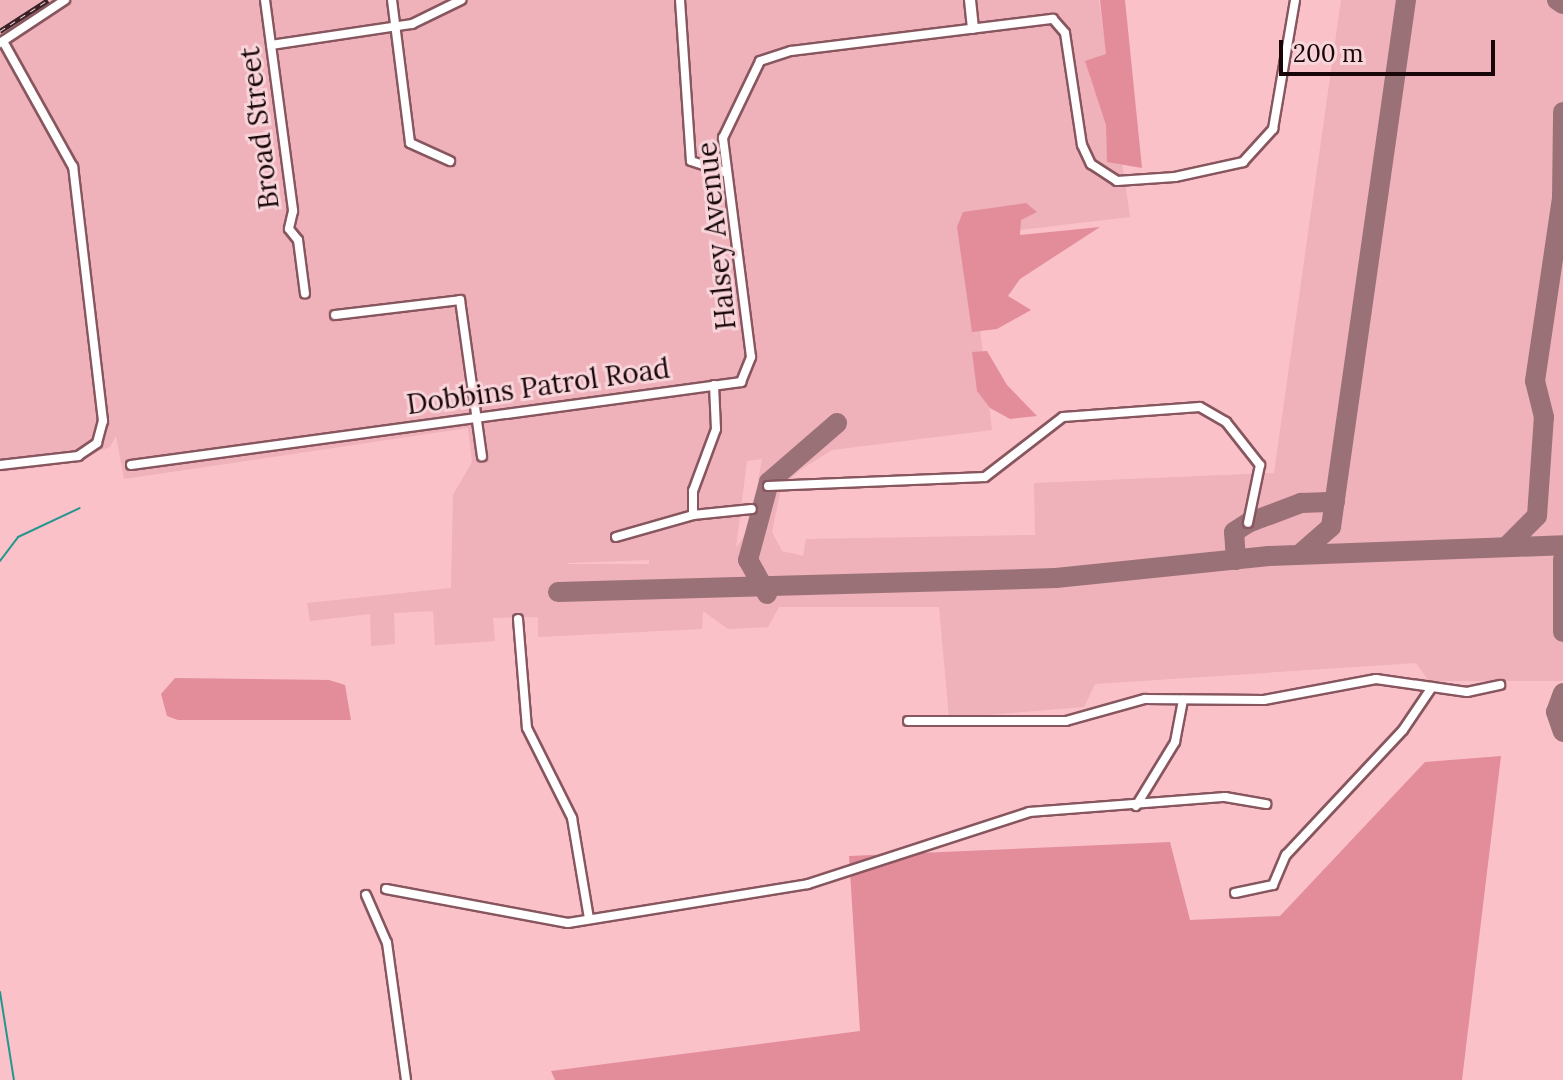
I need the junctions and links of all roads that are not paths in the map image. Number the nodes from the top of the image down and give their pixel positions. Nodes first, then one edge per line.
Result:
1 (65, 0) edge
2 (265, 0) edge
3 (392, 0) edge
4 (461, 0) edge
5 (680, 0) edge
6 (970, 0) edge
7 (1295, 0) edge
8 (393, 27) junction
9 (973, 28) junction
10 (2, 42) edge
11 (271, 45) junction
12 (450, 161) dead end
13 (725, 172) junction
14 (305, 294) dead end
15 (335, 315) dead end
16 (741, 382) joint
17 (714, 385) junction
18 (479, 416) junction
19 (482, 456) dead end
20 (0, 465) edge
21 (131, 465) dead end
22 (768, 486) dead end
23 (752, 509) dead end
24 (693, 515) junction
25 (1248, 523) dead end
26 (616, 537) dead end
27 (518, 619) dead end
28 (1500, 685) dead end
29 (1432, 687) junction
30 (1183, 700) junction
31 (908, 721) dead end
32 (1266, 804) dead end
33 (1136, 806) junction
34 (386, 889) dead end
35 (1235, 893) dead end
36 (366, 895) dead end
37 (589, 918) junction
38 (406, 1080) edge

1 - 10 street
2 - 11 street, Broad Street
3 - 8 street
4 - 8 street
5 - 13 street
6 - 9 street
7 - 9 street, Halsey Avenue
8 - 11 street
8 - 12 street
9 - 13 street, Halsey Avenue
10 - 20 street
11 - 14 street, Broad Street
13 - 16 street, Halsey Avenue
15 - 18 street
16 - 17 street, Dobbins Patrol Road
17 - 18 street, Dobbins Patrol Road
17 - 24 street
18 - 19 street
18 - 21 street, Dobbins Patrol Road
22 - 25 street
23 - 24 street
24 - 26 street
27 - 37 street
28 - 29 street
29 - 30 street
29 - 35 street
30 - 31 street
30 - 33 street
32 - 33 street
33 - 37 street
34 - 37 street
36 - 38 street

